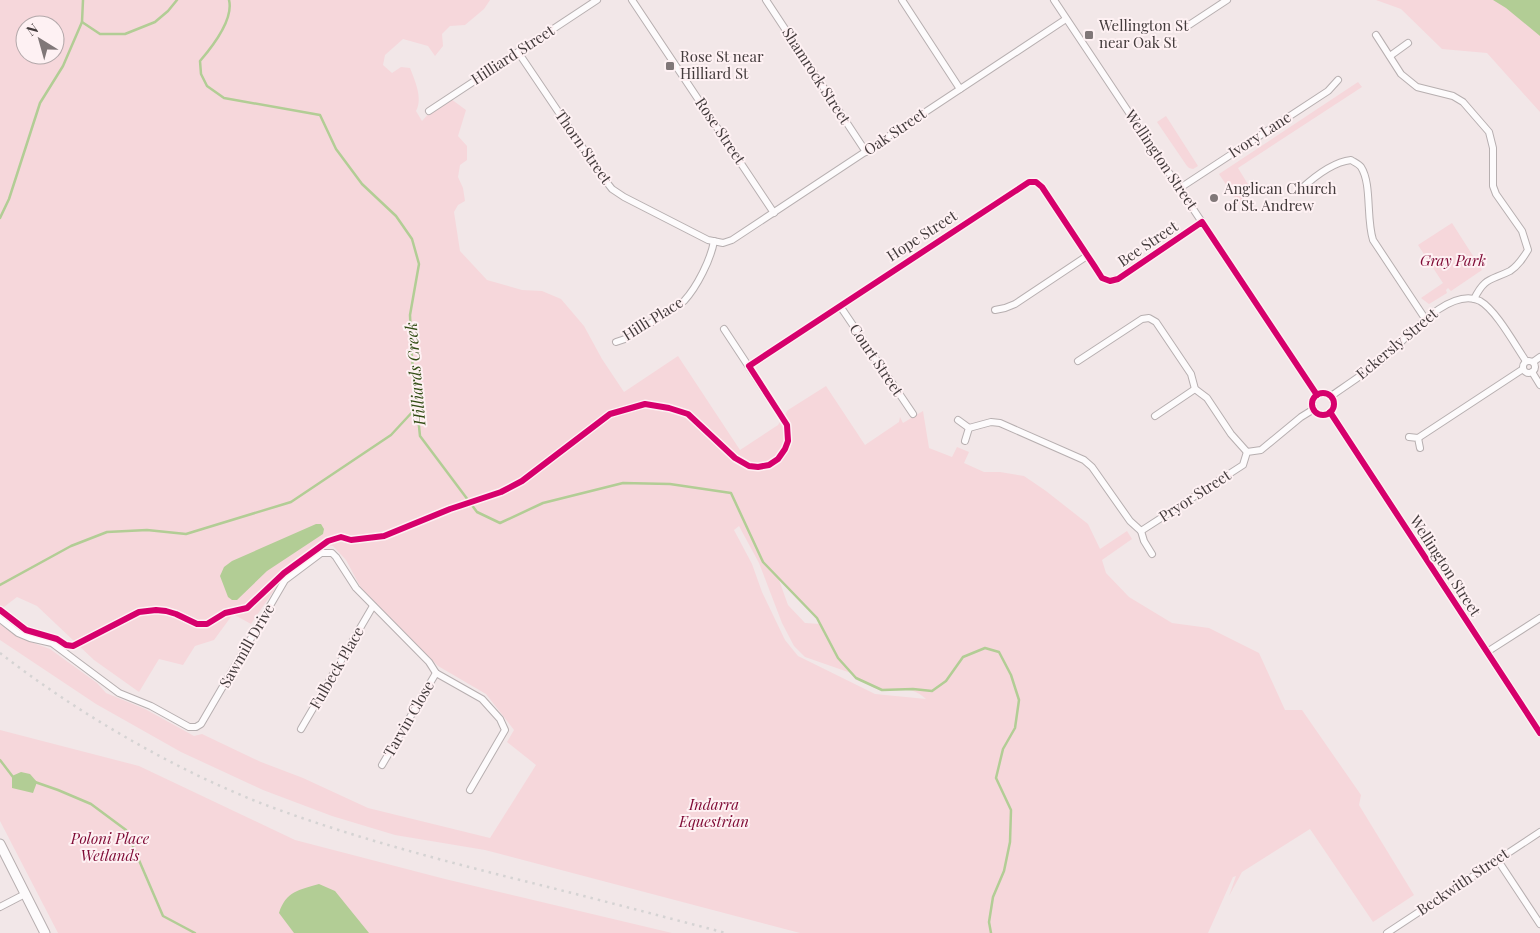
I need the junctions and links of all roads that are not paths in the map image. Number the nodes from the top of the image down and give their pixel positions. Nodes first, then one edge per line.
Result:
1 (597, 0) edge
2 (632, 0) edge
3 (766, 0) edge
4 (902, 0) edge
5 (1054, 0) edge
6 (1227, 0) edge
7 (1066, 19) junction
8 (1190, 25) dead end
9 (1376, 35) dead end
10 (1408, 43) dead end
11 (518, 52) junction
12 (1390, 56) junction
13 (1338, 80) dead end
14 (960, 89) junction
15 (429, 111) dead end
16 (866, 152) junction
17 (1180, 188) junction
18 (1301, 189) dead end
19 (774, 213) junction
20 (1202, 222) junction
21 (714, 241) junction
22 (723, 243) joint
23 (1087, 256) junction
24 (1474, 299) junction
25 (840, 306) junction
26 (995, 310) dead end
27 (1426, 320) junction
28 (724, 329) dead end
29 (616, 342) dead end
30 (1540, 358) edge
31 (1078, 361) dead end
32 (1529, 362) junction
33 (749, 366) junction
34 (1523, 369) junction
35 (1532, 372) junction
36 (1540, 384) edge
37 (1195, 389) junction
38 (1316, 395) junction
39 (1331, 396) junction
40 (1314, 409) junction
41 (1330, 412) junction
42 (780, 414) dead end
43 (912, 414) dead end
44 (1155, 416) dead end
45 (958, 420) dead end
46 (969, 428) junction
47 (1409, 437) dead end
48 (1418, 438) junction
49 (965, 441) dead end
50 (1420, 448) dead end
51 (1247, 452) junction
52 (1140, 530) junction
53 (1152, 554) dead end
54 (373, 606) junction
55 (1540, 618) edge
56 (0, 619) edge
57 (1487, 652) junction
58 (436, 673) junction
59 (301, 730) dead end
60 (1540, 733) edge
61 (382, 766) dead end
62 (470, 790) dead end
63 (1540, 832) edge
64 (0, 844) edge
65 (1498, 859) junction
66 (25, 894) junction
67 (0, 907) edge
68 (1540, 924) edge
69 (45, 933) edge
70 (1387, 933) edge

1 - 11 street, Hilliard Street
2 - 19 street, Rose Street
3 - 16 street, Shamrock Street
4 - 14 street
5 - 7 street, Wellington Street
6 - 8 street
7 - 14 street, Oak Street
7 - 17 street, Wellington Street
9 - 12 street
10 - 12 street
11 - 15 street, Hilliard Street
11 - 21 street, Thorn Street
12 - 24 street
13 - 17 street, Ivory Lane
14 - 16 street, Oak Street
16 - 19 street, Oak Street
17 - 20 street, Wellington Street
18 - 27 street
19 - 22 street, Oak Street
20 - 23 street, Bee Street
20 - 38 street, Wellington Street
21 - 22 street, Thorn Street
21 - 29 street, Hilli Place
23 - 25 street, Hope Street
23 - 26 street
24 - 27 street, Eckersly Street
24 - 32 street
25 - 33 street, Hope Street
25 - 43 street, Court Street
27 - 39 street, Eckersly Street
28 - 33 street
30 - 32 street
31 - 37 street
32 - 34 street
32 - 35 street
33 - 42 street
34 - 35 street
34 - 48 street
35 - 36 street
37 - 44 street
37 - 51 street
38 - 39 street
38 - 40 street
39 - 41 street
40 - 41 street
40 - 51 street
41 - 57 street, Wellington Street
45 - 46 street
46 - 49 street
46 - 52 street
47 - 48 street
48 - 50 street
51 - 52 street, Pryor Street
52 - 53 street
54 - 56 street, Sawmill Drive
54 - 58 street, Sawmill Drive
54 - 59 street, Fulbeck Place
55 - 57 street
57 - 60 street, Wellington Street
58 - 61 street, Tarvin Close
58 - 62 street, Sawmill Drive
63 - 65 street, Beckwith Street
64 - 66 street
65 - 68 street
65 - 70 street, Beckwith Street
66 - 67 street
66 - 69 street

